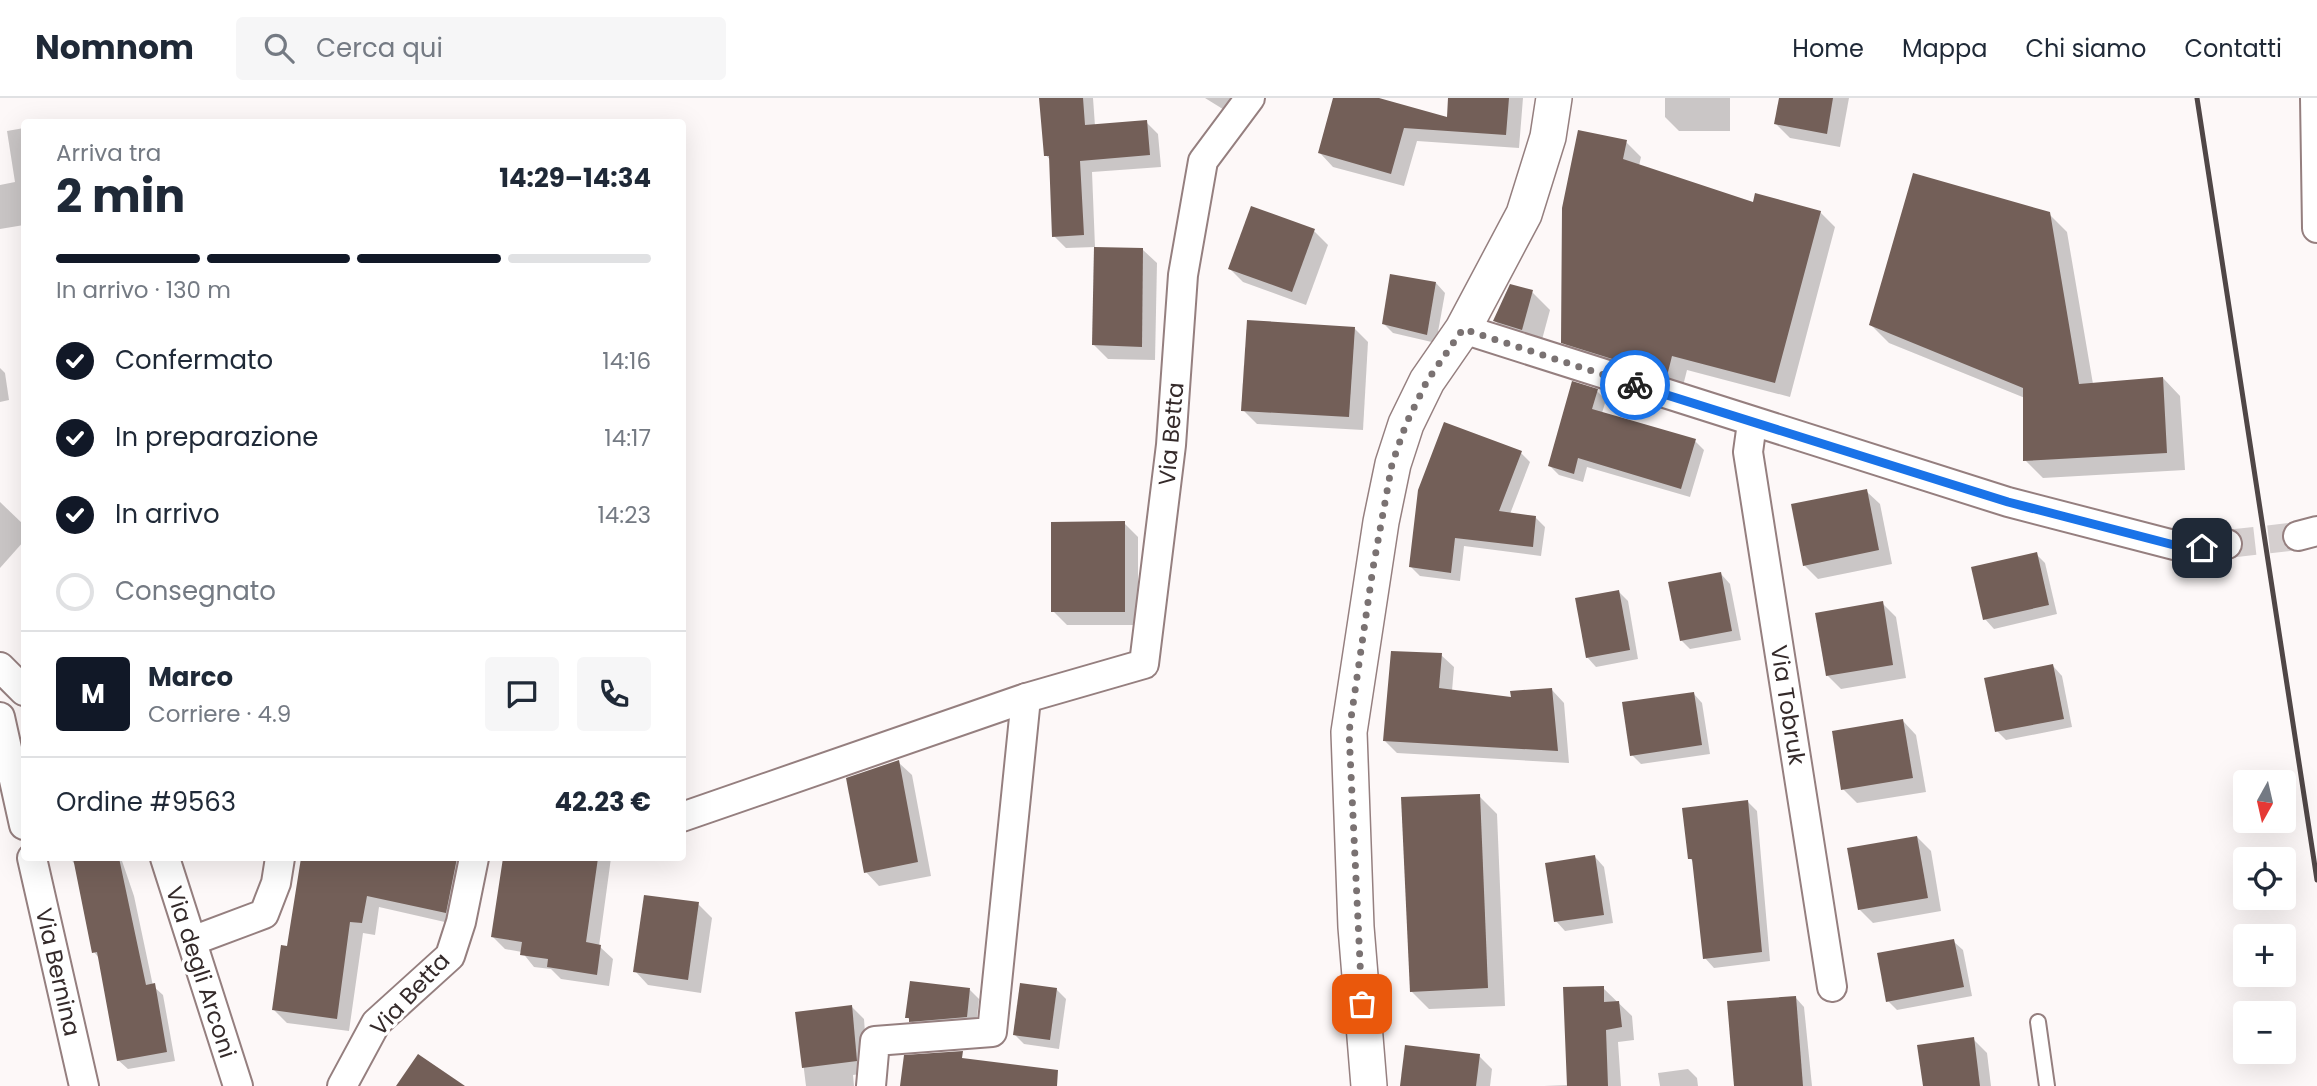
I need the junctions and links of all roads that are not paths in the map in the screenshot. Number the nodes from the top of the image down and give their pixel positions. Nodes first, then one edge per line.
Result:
1 (1250, 98) edge
2 (1555, 98) edge
3 (2315, 98) edge
4 (2317, 228) edge
5 (1463, 329) junction
6 (1752, 422) junction
7 (2227, 544) tunnel mouth
8 (0, 667) edge
9 (21, 688) edge
10 (1026, 698) junction
11 (0, 717) edge
12 (21, 812) edge
13 (686, 816) edge
14 (33, 861) edge
15 (166, 861) edge
16 (280, 861) edge
17 (473, 861) edge
18 (191, 941) junction
19 (1832, 987) dead end
20 (2038, 1022) dead end
21 (84, 1086) edge
22 (238, 1086) edge
23 (342, 1086) edge
24 (871, 1086) edge
25 (1369, 1086) edge
26 (2047, 1086) edge

1 - 10 street, Via Betta
2 - 5 street
3 - 4 street
5 - 6 street
5 - 25 street
6 - 7 street
6 - 19 street, Via Tobruk
8 - 9 street
10 - 13 street, Via Betta
10 - 24 street
11 - 12 street
14 - 21 street, Via Bernina
15 - 18 street, Via degli Arconi
16 - 18 street
17 - 23 street, Via Betta
18 - 22 street, Via degli Arconi
20 - 26 lane

